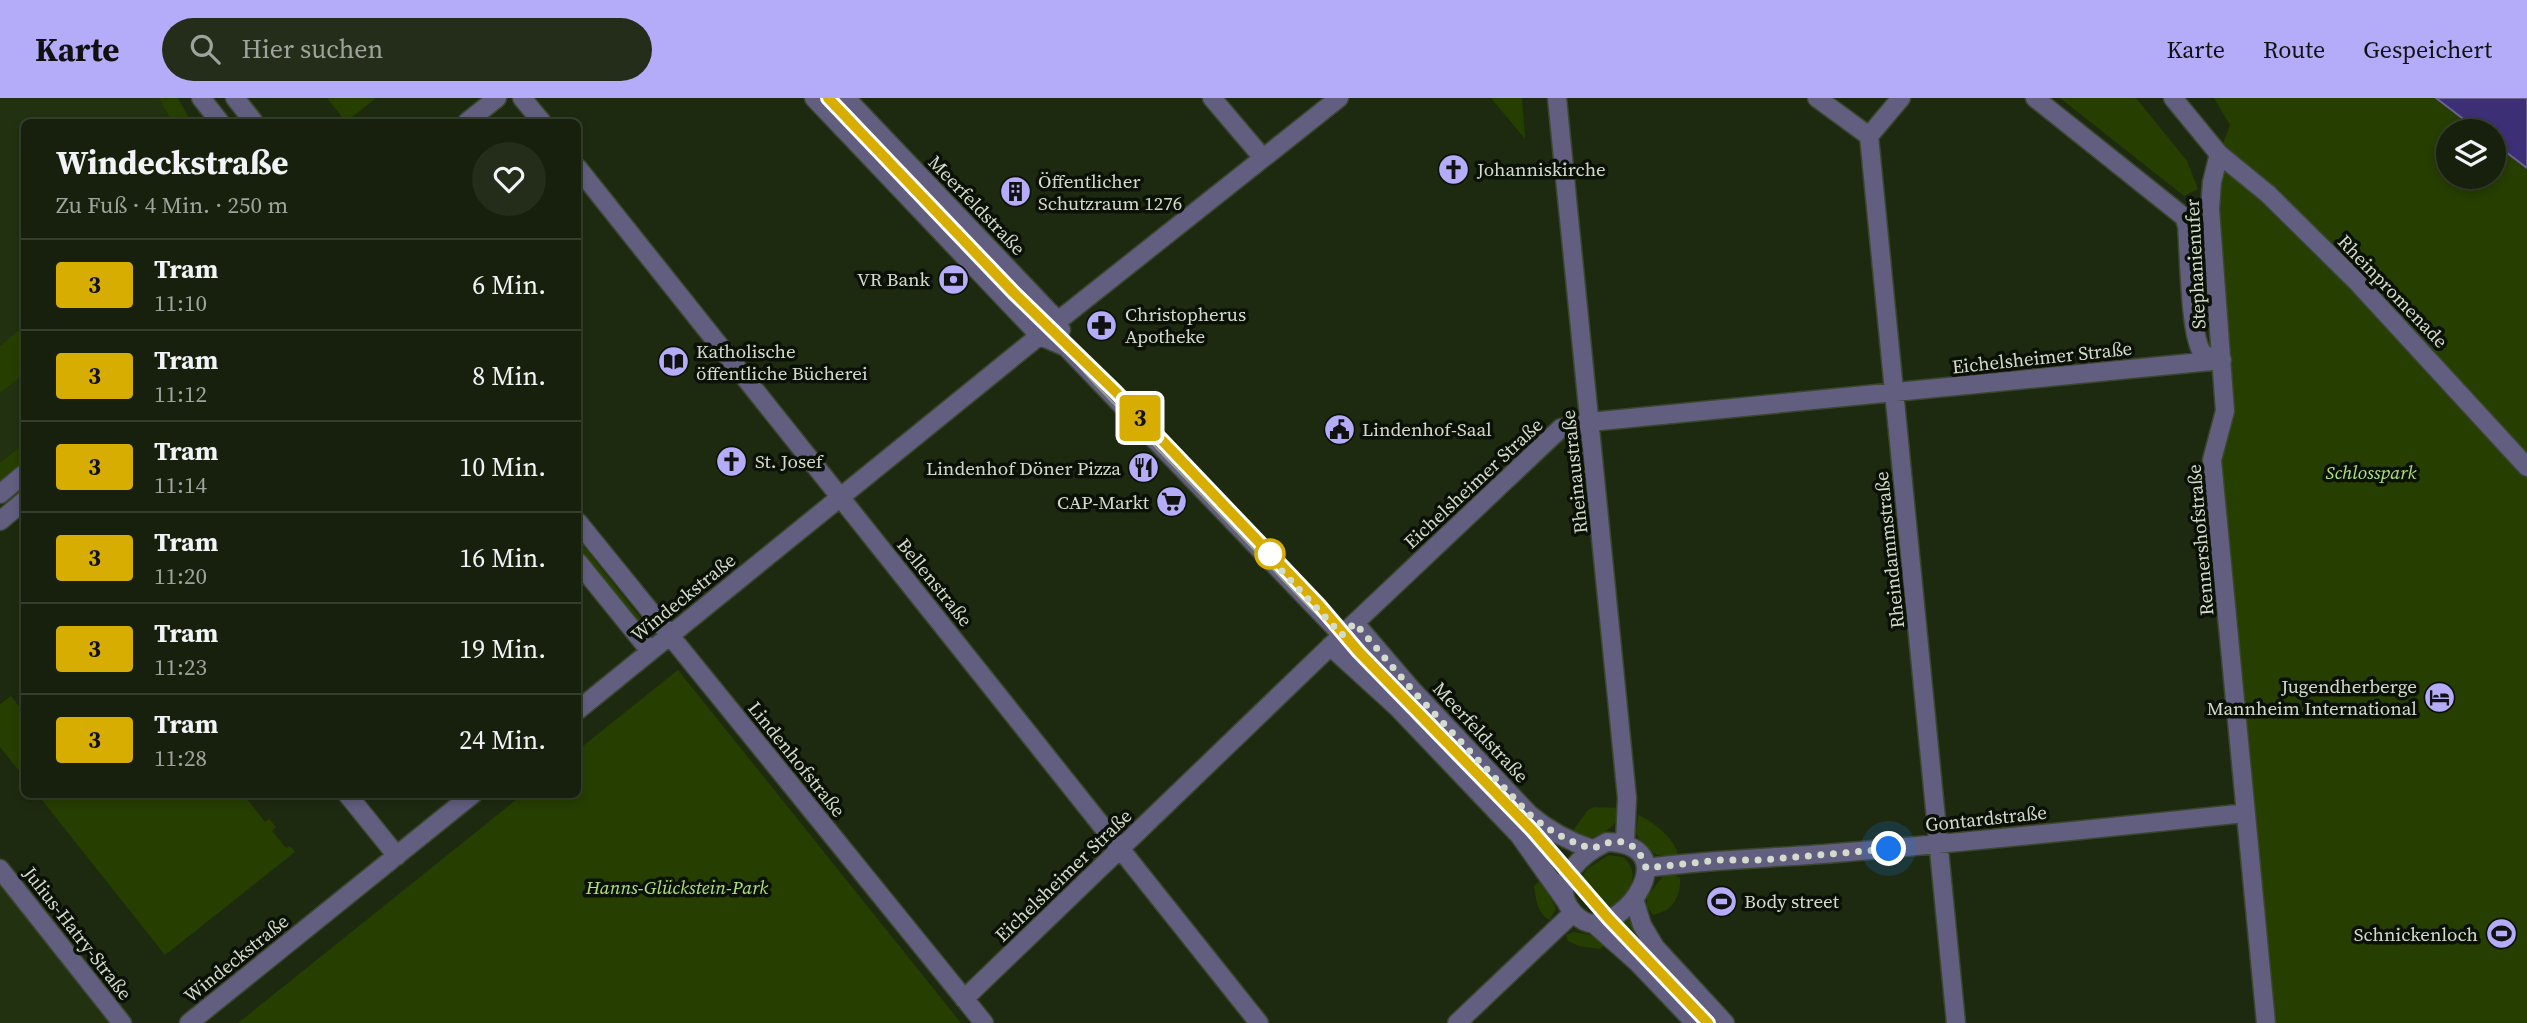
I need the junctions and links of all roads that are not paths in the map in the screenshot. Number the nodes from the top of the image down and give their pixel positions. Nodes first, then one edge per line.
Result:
1 (201, 98) edge
2 (235, 98) edge
3 (497, 98) edge
4 (522, 98) edge
5 (814, 98) edge
6 (846, 98) edge
7 (1212, 98) edge
8 (1339, 98) edge
9 (1557, 98) edge
10 (1817, 98) edge
11 (1900, 98) edge
12 (2035, 98) edge
13 (2173, 98) edge
14 (218, 119) edge
15 (252, 119) edge
16 (471, 119) edge
17 (540, 119) edge
18 (1869, 136) junction
19 (2219, 154) junction
20 (1263, 158) junction
21 (581, 171) edge
22 (1058, 321) junction
23 (1040, 336) junction
24 (1066, 346) junction
25 (2222, 360) junction
26 (1894, 393) junction
27 (1590, 422) junction
28 (2527, 467) edge
29 (21, 476) edge
30 (0, 494) edge
31 (840, 497) junction
32 (21, 504) edge
33 (0, 521) edge
34 (581, 526) edge
35 (581, 566) edge
36 (670, 635) junction
37 (1342, 635) junction
38 (650, 651) junction
39 (581, 708) edge
40 (350, 798) edge
41 (468, 798) edge
42 (2246, 813) junction
43 (1625, 842) junction
44 (1940, 844) junction
45 (1120, 849) junction
46 (1592, 849) junction
47 (397, 856) junction
48 (1646, 868) junction
49 (0, 869) edge
50 (1634, 899) junction
51 (1569, 907) junction
52 (1594, 924) junction
53 (964, 999) junction
54 (122, 1023) edge
55 (189, 1023) edge
56 (984, 1023) edge
57 (1259, 1023) edge
58 (1457, 1023) edge
59 (1695, 1023) edge
60 (1725, 1023) edge
61 (1956, 1023) edge
62 (2266, 1023) edge

1 - 14 street
2 - 15 street
3 - 16 street
4 - 17 street
5 - 23 street, Meerfeldstraße
6 - 22 street, Meerfeldstraße
7 - 20 street
8 - 20 street, Windeckstraße
9 - 27 street, Rheinaustraße
10 - 18 street
11 - 18 street
12 - 25 street
13 - 19 street
18 - 26 street, Rheindammstraße
19 - 25 street, Stephanienufer
19 - 28 street, Rheinpromenade
20 - 22 street, Windeckstraße
21 - 31 street, Bellenstraße
22 - 23 street, Windeckstraße
22 - 24 street, Meerfeldstraße
23 - 24 street, Meerfeldstraße
23 - 31 street, Windeckstraße
24 - 37 street, Meerfeldstraße
25 - 26 street, Eichelsheimer Straße
25 - 42 street, Rennershofstraße
26 - 27 street, Eichelsheimer Straße
26 - 44 street, Rheindammstraße
27 - 37 street, Eichelsheimer Straße
27 - 43 street, Rheinaustraße
29 - 30 street
31 - 36 street, Windeckstraße
31 - 45 street, Bellenstraße
32 - 33 street
34 - 36 street, Lindenhofstraße
35 - 38 street
36 - 38 street, Windeckstraße
36 - 53 street, Lindenhofstraße
37 - 45 street, Eichelsheimer Straße
37 - 46 street, Meerfeldstraße
37 - 51 street, Meerfeldstraße
38 - 39 street, Windeckstraße
40 - 47 street
41 - 47 street, Windeckstraße
42 - 44 street, Gontardstraße
42 - 62 street, Rennershofstraße
43 - 46 street
43 - 48 street
44 - 48 street, Gontardstraße
44 - 61 street, Rheindammstraße
45 - 53 street, Eichelsheimer Straße
45 - 57 street, Bellenstraße
46 - 51 street
47 - 55 street, Windeckstraße
48 - 50 street
49 - 54 street, Julius-Hatry-Straße
50 - 52 street
50 - 60 street
51 - 52 street
51 - 58 street
52 - 59 street
53 - 56 street, Lindenhofstraße

